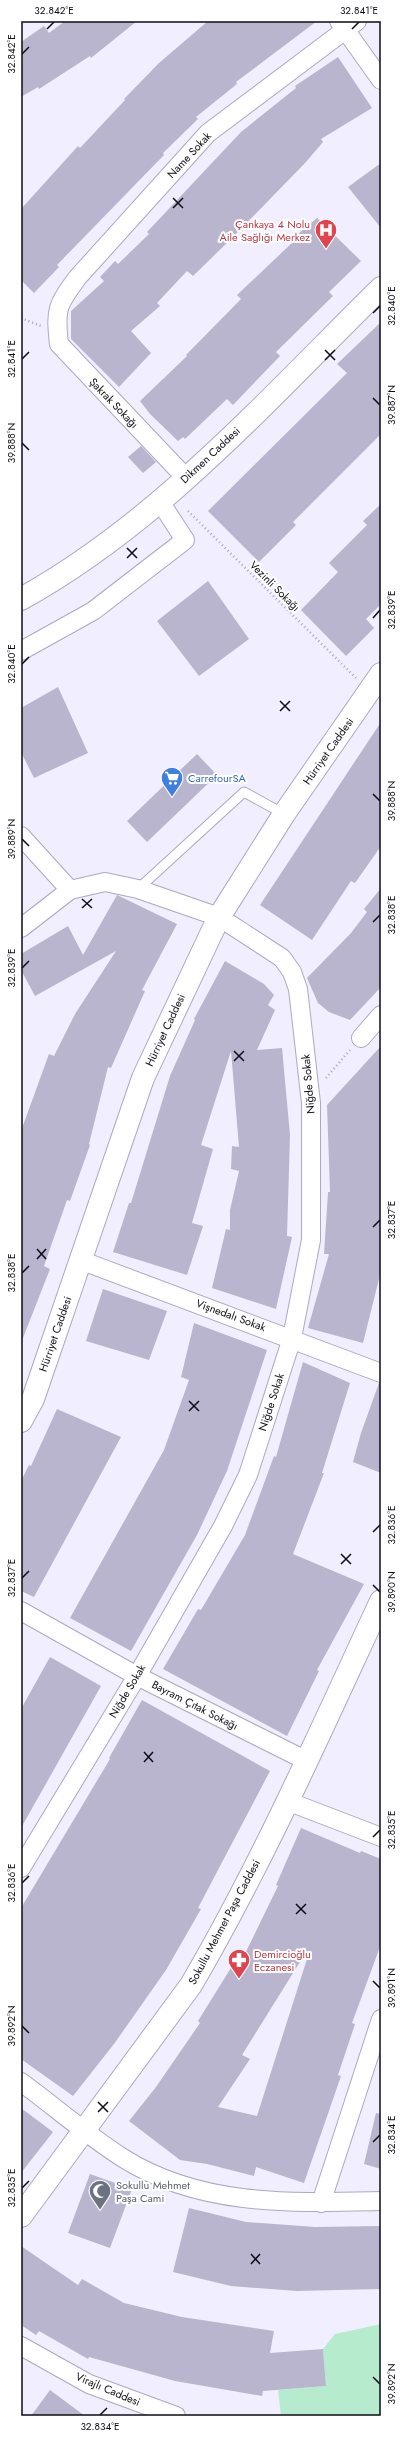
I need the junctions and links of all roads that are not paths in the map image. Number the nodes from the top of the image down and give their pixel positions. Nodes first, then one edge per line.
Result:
1 (347, 24) edge
2 (381, 80) edge
3 (381, 288) edge
4 (57, 320) joint
5 (186, 478) junction
6 (164, 496) junction
7 (21, 599) edge
8 (21, 651) edge
9 (381, 674) edge
10 (284, 814) junction
11 (21, 836) edge
12 (70, 890) junction
13 (138, 890) junction
14 (219, 917) junction
15 (21, 928) edge
16 (381, 1015) edge
17 (361, 1038) road end
18 (80, 1260) junction
19 (292, 1338) junction
20 (381, 1373) edge
21 (21, 1421) edge
22 (381, 1601) edge
23 (21, 1611) edge
24 (137, 1676) junction
25 (307, 1761) junction
26 (287, 1801) junction
27 (381, 1838) edge
28 (21, 1868) edge
29 (381, 2019) edge
30 (21, 2082) edge
31 (85, 2130) junction
32 (381, 2201) edge
33 (321, 2203) junction
34 (21, 2216) edge
35 (21, 2346) edge
36 (168, 2415) edge

1 - 2 street
1 - 4 street, Name Sokak
3 - 5 main road, Dikmen Caddesi
4 - 5 street, Şakrak Sokağı
5 - 6 main road, Dikmen Caddesi
6 - 7 main road, Dikmen Caddesi
6 - 8 street
9 - 10 main road, Hürriyet Caddesi
10 - 13 lane
10 - 14 main road, Hürriyet Caddesi
11 - 12 street
12 - 13 street, Niğde Sokak
12 - 15 street
13 - 14 street, Niğde Sokak
14 - 18 main road, Hürriyet Caddesi
14 - 19 street, Niğde Sokak
16 - 17 street
18 - 19 street, Vişnedalı Sokak
18 - 21 main road, Hürriyet Caddesi
19 - 20 street, Vişnedalı Sokak
19 - 24 street, Niğde Sokak
22 - 25 main road, Sokullu Mehmet Paşa Caddesi
23 - 24 street, Bayram Çıtak Sokağı
24 - 25 street, Bayram Çıtak Sokağı
24 - 28 street, Niğde Sokak
25 - 26 main road, Sokullu Mehmet Paşa Caddesi
26 - 27 street
26 - 31 main road, Sokullu Mehmet Paşa Caddesi
29 - 33 street
30 - 31 street
31 - 33 street
31 - 34 main road, Sokullu Mehmet Paşa Caddesi
32 - 33 street
35 - 36 street, Virajlı Caddesi

